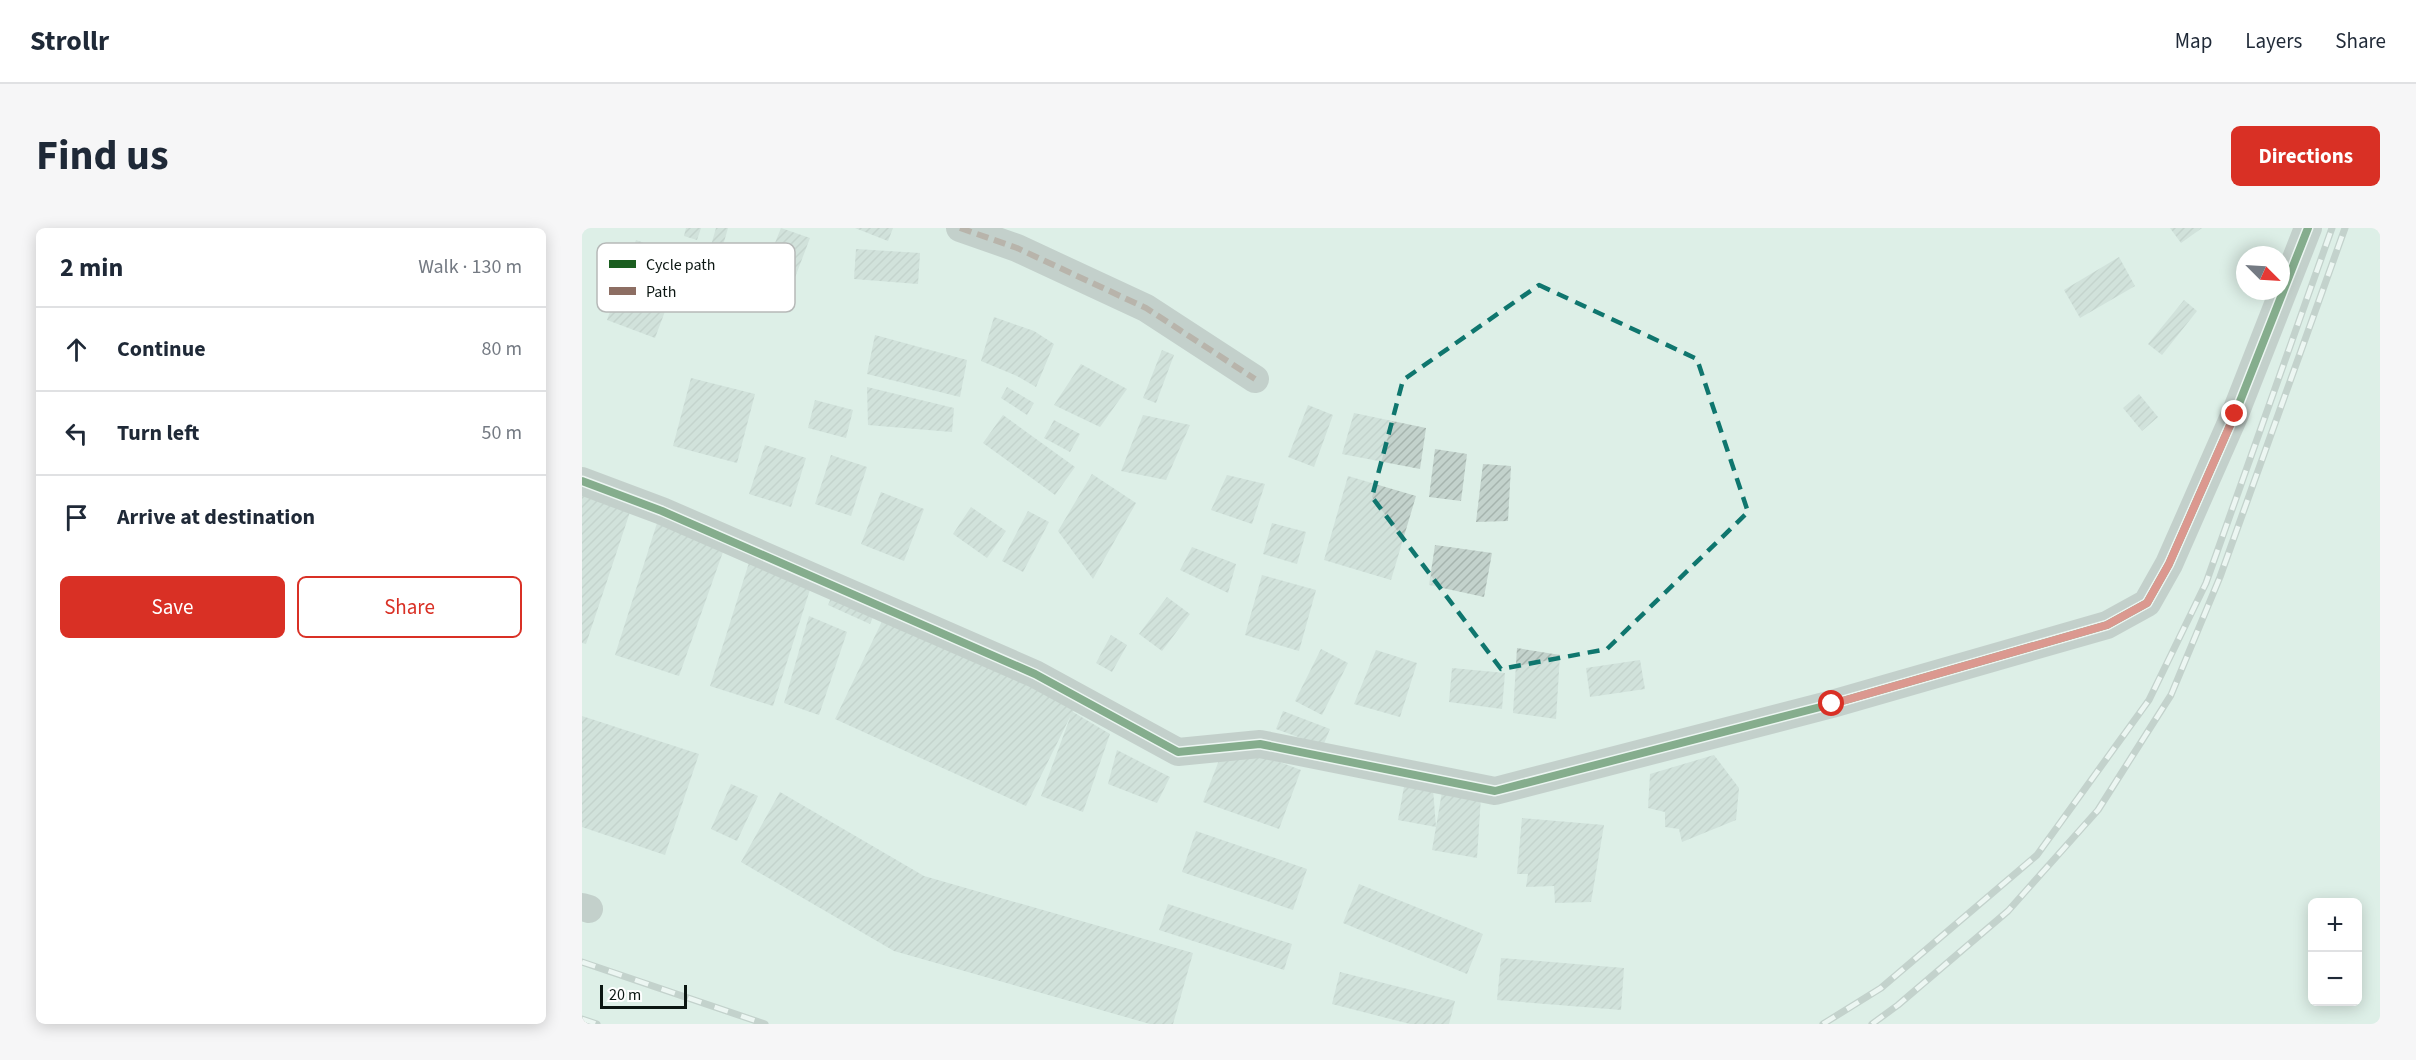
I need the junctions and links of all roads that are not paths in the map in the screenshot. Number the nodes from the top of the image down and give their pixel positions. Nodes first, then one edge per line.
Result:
1 (960, 228) edge
2 (2308, 228) edge
3 (1255, 379) dead end
4 (582, 481) edge

1 - 3 street
2 - 4 street

